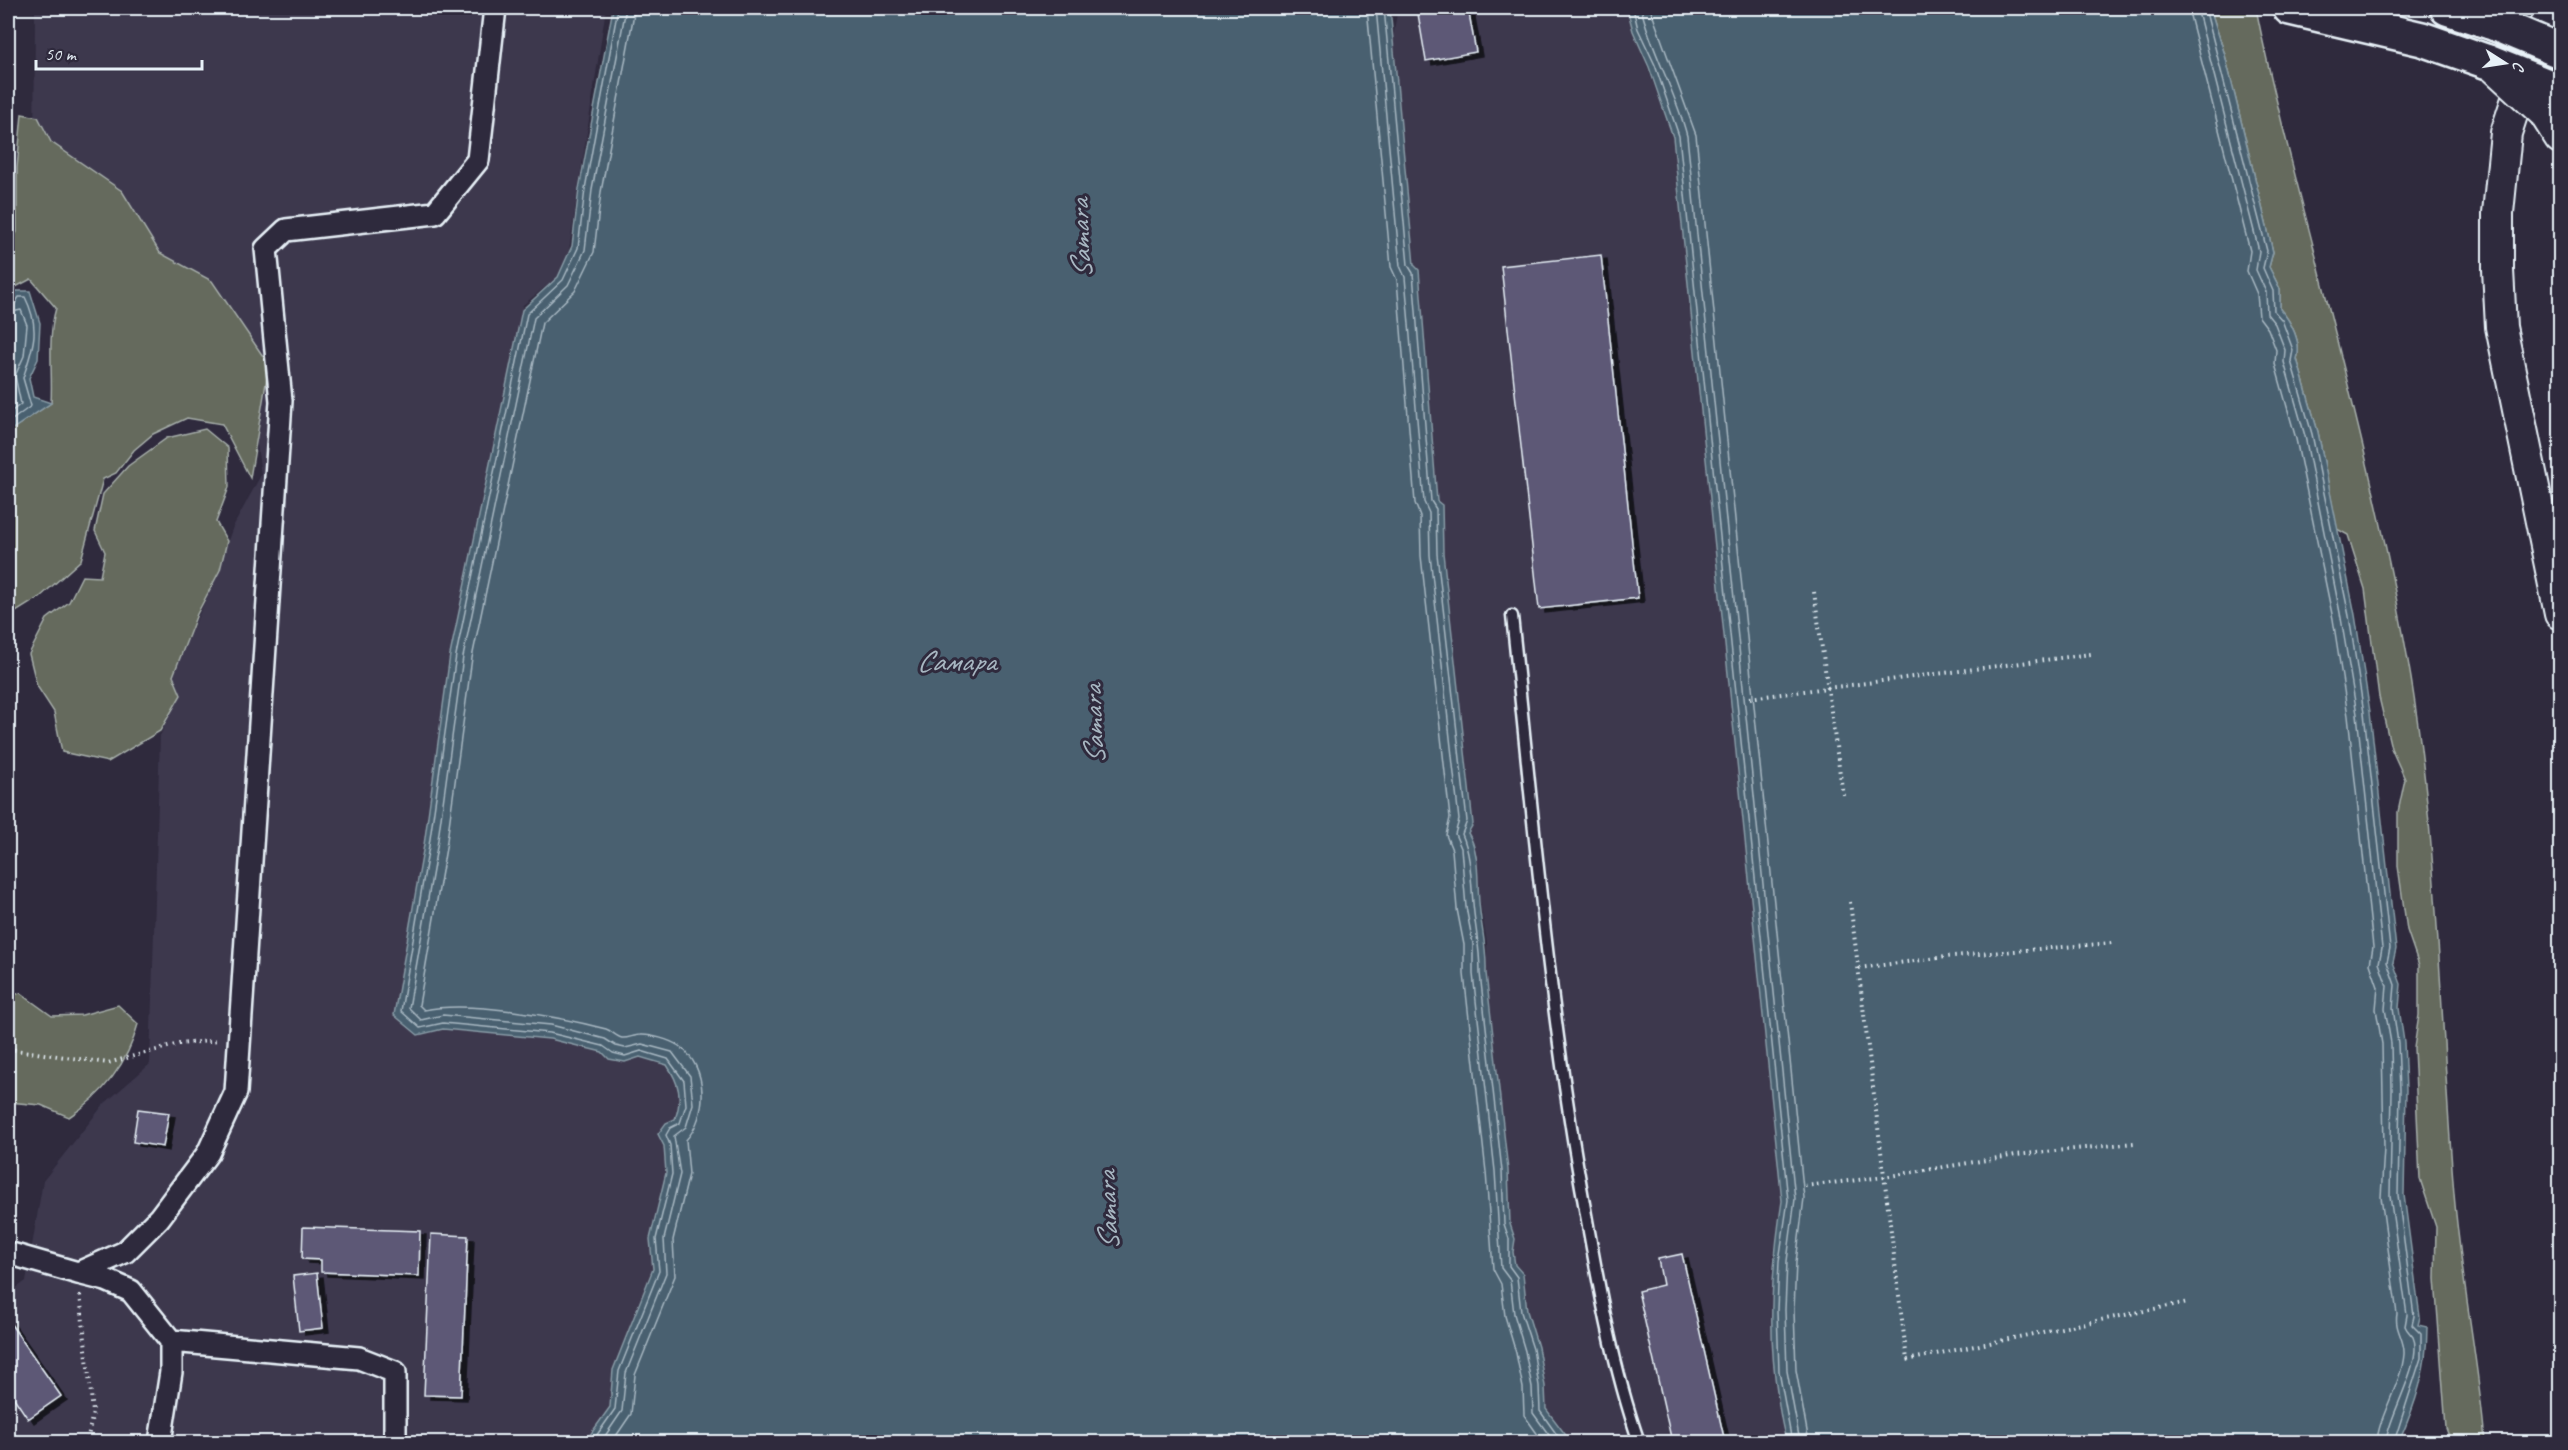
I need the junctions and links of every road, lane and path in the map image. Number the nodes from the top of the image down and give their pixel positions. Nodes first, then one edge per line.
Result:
1 (495, 8) edge
2 (2290, 8) edge
3 (2446, 8) edge
4 (2554, 8) edge
5 (2493, 23) junction
6 (2560, 37) edge
7 (2560, 51) edge
8 (2552, 102) edge
9 (2560, 138) edge
10 (1814, 592) dead end
11 (2560, 614) edge
12 (1512, 616) dead end
13 (2091, 654) dead end
14 (1827, 688) junction
15 (1750, 698) dead end
16 (1843, 795) dead end
17 (1850, 902) dead end
18 (2112, 943) dead end
19 (1859, 968) junction
20 (241, 1039) junction
21 (8, 1049) edge
22 (2134, 1143) dead end
23 (1884, 1177) junction
24 (1805, 1186) dead end
25 (8, 1253) edge
26 (78, 1273) junction
27 (2188, 1302) dead end
28 (171, 1341) junction
29 (87, 1443) edge
30 (160, 1443) edge
31 (395, 1443) edge
32 (1639, 1443) edge

1 - 20 street
2 - 8 main road, bridge
3 - 5 main road
4 - 11 main road
5 - 6 main road, bridge
5 - 7 main road, bridge
8 - 9 main road
10 - 14 path
12 - 32 lane
13 - 14 path
14 - 15 path
14 - 16 path
17 - 19 path
18 - 19 path
19 - 23 path
20 - 21 path
20 - 26 street
22 - 23 path
23 - 24 path
23 - 27 path
25 - 26 street
26 - 28 street
26 - 29 path
28 - 30 street
28 - 31 street

